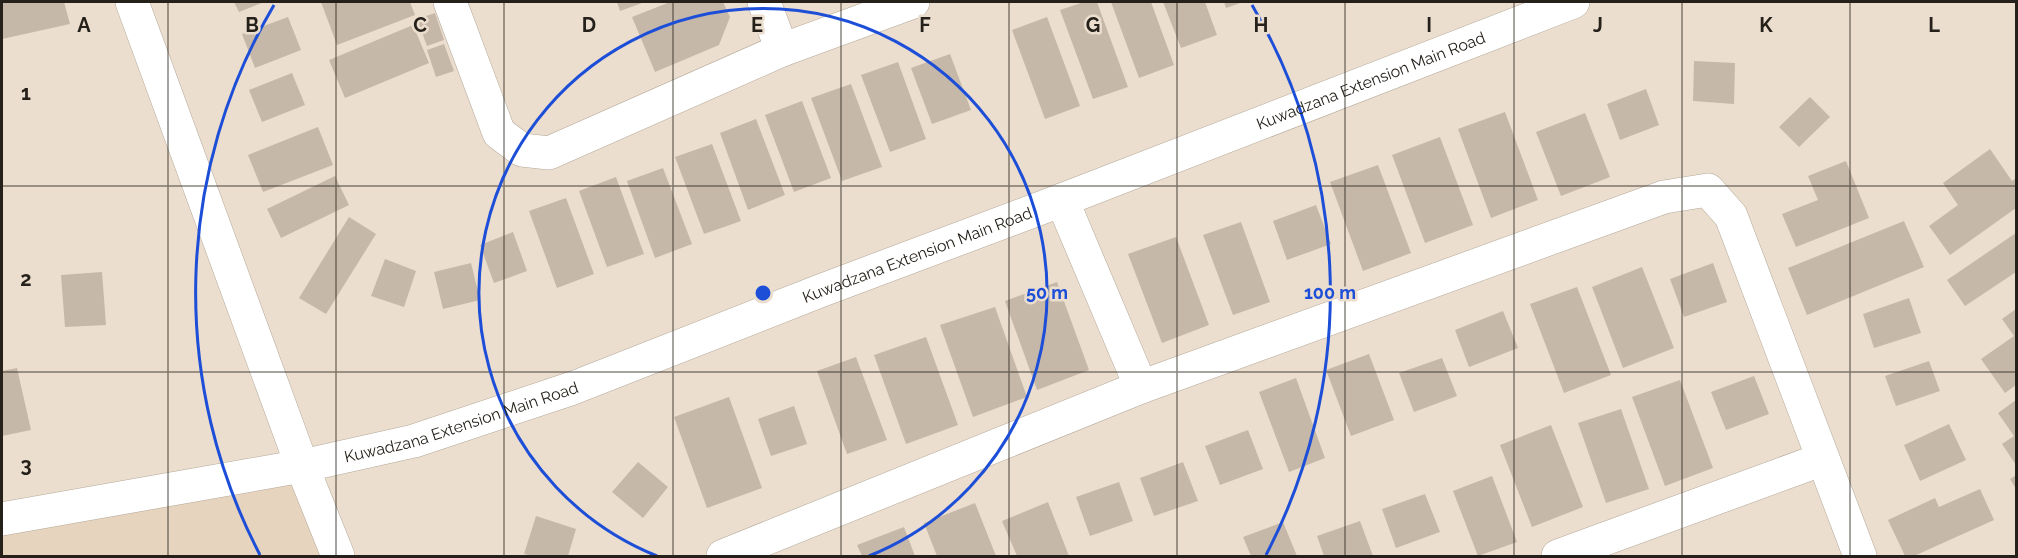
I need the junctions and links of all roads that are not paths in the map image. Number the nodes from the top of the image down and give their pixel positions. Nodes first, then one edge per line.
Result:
1 (132, 2) edge
2 (450, 2) edge
3 (764, 2) edge
4 (913, 2) edge
5 (1573, 2) edge
6 (782, 50) junction
7 (1062, 200) junction
8 (1140, 387) junction
9 (1823, 459) junction
10 (302, 466) junction
11 (2, 519) edge
12 (338, 556) edge
13 (723, 556) edge
14 (1558, 556) edge
15 (1860, 556) edge

1 - 10 street
2 - 6 street
3 - 6 street
4 - 6 street
5 - 7 street, Kuwadzana Extension Main Road
7 - 8 street
7 - 10 street, Kuwadzana Extension Main Road
8 - 9 street
8 - 13 street
9 - 14 street
9 - 15 street
10 - 11 street, Kuwadzana Extension Main Road
10 - 12 street

